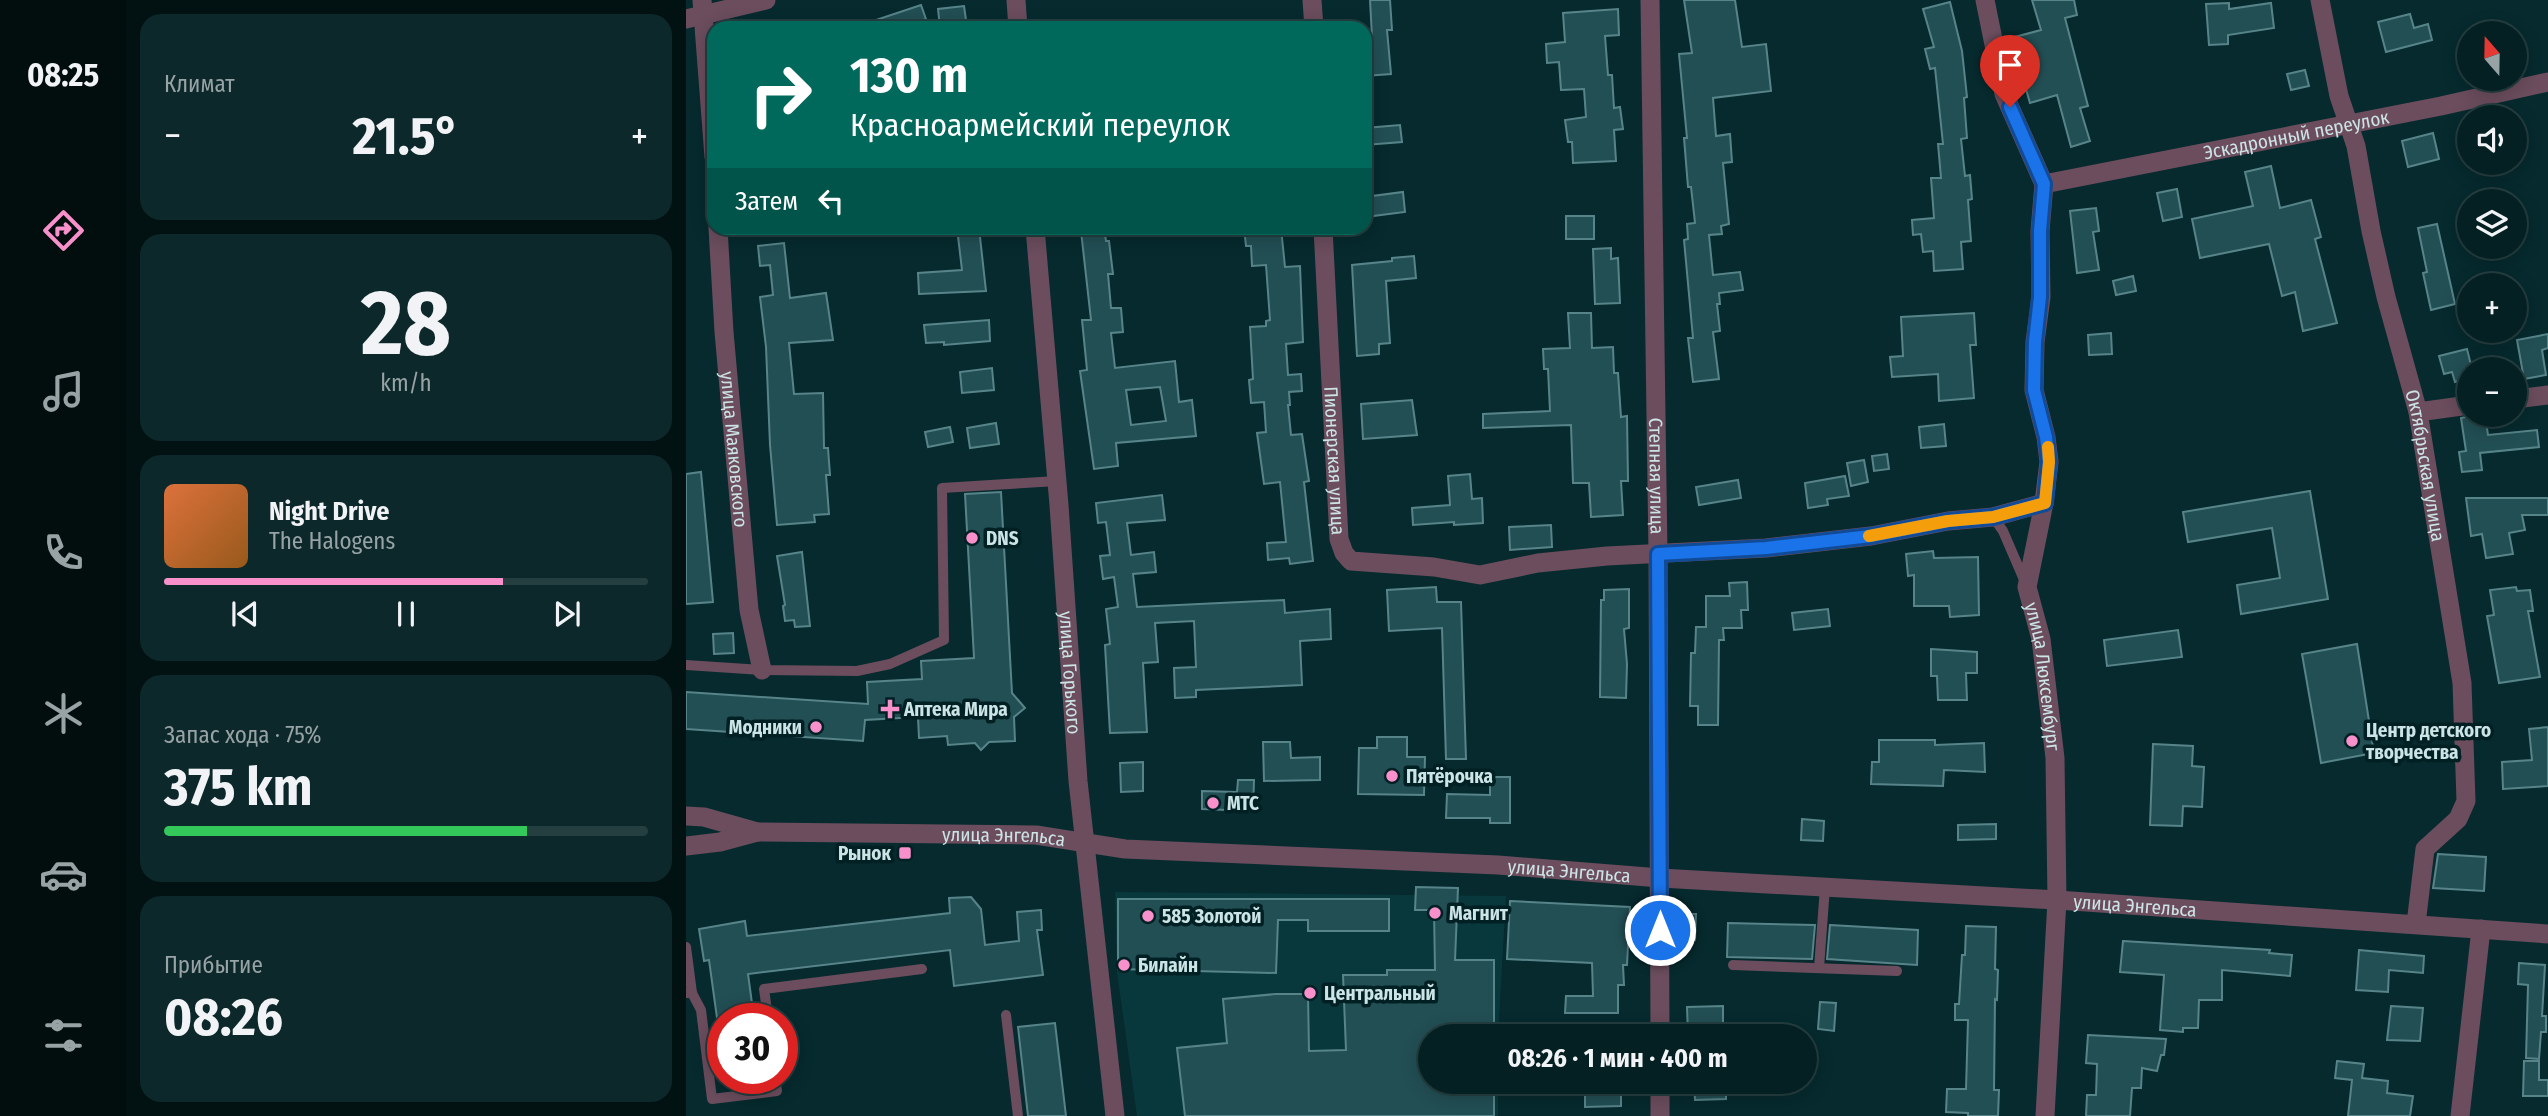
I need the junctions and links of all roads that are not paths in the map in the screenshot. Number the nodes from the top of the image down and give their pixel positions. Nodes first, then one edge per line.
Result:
1 (766, 0) edge
2 (1016, 0) edge
3 (1312, 0) edge
4 (1650, 0) edge
5 (1985, 0) edge
6 (2320, 0) edge
7 (697, 11) edge
8 (1018, 21) edge
9 (1314, 21) edge
10 (2548, 82) edge
11 (707, 97) edge
12 (2349, 124) junction
13 (2044, 184) junction
14 (718, 235) edge
15 (1036, 235) edge
16 (1323, 235) edge
17 (2548, 395) edge
18 (2527, 398) edge
19 (2457, 407) edge
20 (2418, 412) junction
21 (1057, 481) junction
22 (2045, 503) junction
23 (1993, 517) junction
24 (1658, 554) junction
25 (2027, 587) junction
26 (686, 665) edge
27 (762, 670) junction
28 (686, 816) edge
29 (757, 832) junction
30 (1085, 842) junction
31 (686, 846) edge
32 (1660, 878) junction
33 (1825, 887) junction
34 (2057, 900) junction
35 (2416, 924) junction
36 (2481, 929) junction
37 (2548, 934) edge
38 (686, 947) edge
39 (1733, 965) dead end
40 (1819, 968) junction
41 (922, 969) dead end
42 (1897, 971) dead end
43 (689, 993) edge
44 (766, 1003) edge
45 (1006, 1015) dead end
46 (1660, 1024) edge
47 (707, 1059) edge
48 (711, 1094) edge
49 (753, 1094) edge
50 (1660, 1094) edge
51 (1018, 1116) edge
52 (1115, 1116) edge
53 (1660, 1116) edge
54 (2045, 1116) edge
55 (2460, 1116) edge

1 - 7 street
2 - 8 street
3 - 9 street
4 - 24 street, Степная улица
5 - 13 street, улица Люксембург
6 - 12 street, Октябрьская улица
7 - 11 street
10 - 12 street, Эскадронный переулок
12 - 13 street, Эскадронный переулок
12 - 20 street, Октябрьская улица
13 - 22 street, улица Люксембург
14 - 27 street, улица Маяковского
15 - 21 street, улица Горького
16 - 24 street, Пионерская улица
17 - 18 street
19 - 20 street
20 - 35 street, Октябрьская улица
21 - 27 lane
21 - 30 street, улица Горького
22 - 23 street
22 - 25 street, улица Люксембург
23 - 24 street
23 - 25 lane
24 - 32 street, Степная улица
25 - 34 street, улица Люксембург
26 - 27 lane
28 - 29 street, улица Энгельса
29 - 30 street, улица Энгельса
29 - 31 street, улица Энгельса
30 - 32 street, улица Энгельса
30 - 52 street, улица Горького
32 - 33 street, улица Энгельса
32 - 46 street, Степная улица
33 - 34 street, улица Энгельса
33 - 40 lane
34 - 35 street, улица Энгельса
34 - 54 street, улица Люксембург
35 - 36 street, улица Энгельса
36 - 37 street, улица Энгельса
36 - 55 street
38 - 43 lane
39 - 40 lane
40 - 42 lane
41 - 44 lane
43 - 47 lane
45 - 51 lane
48 - 49 lane
50 - 53 street

